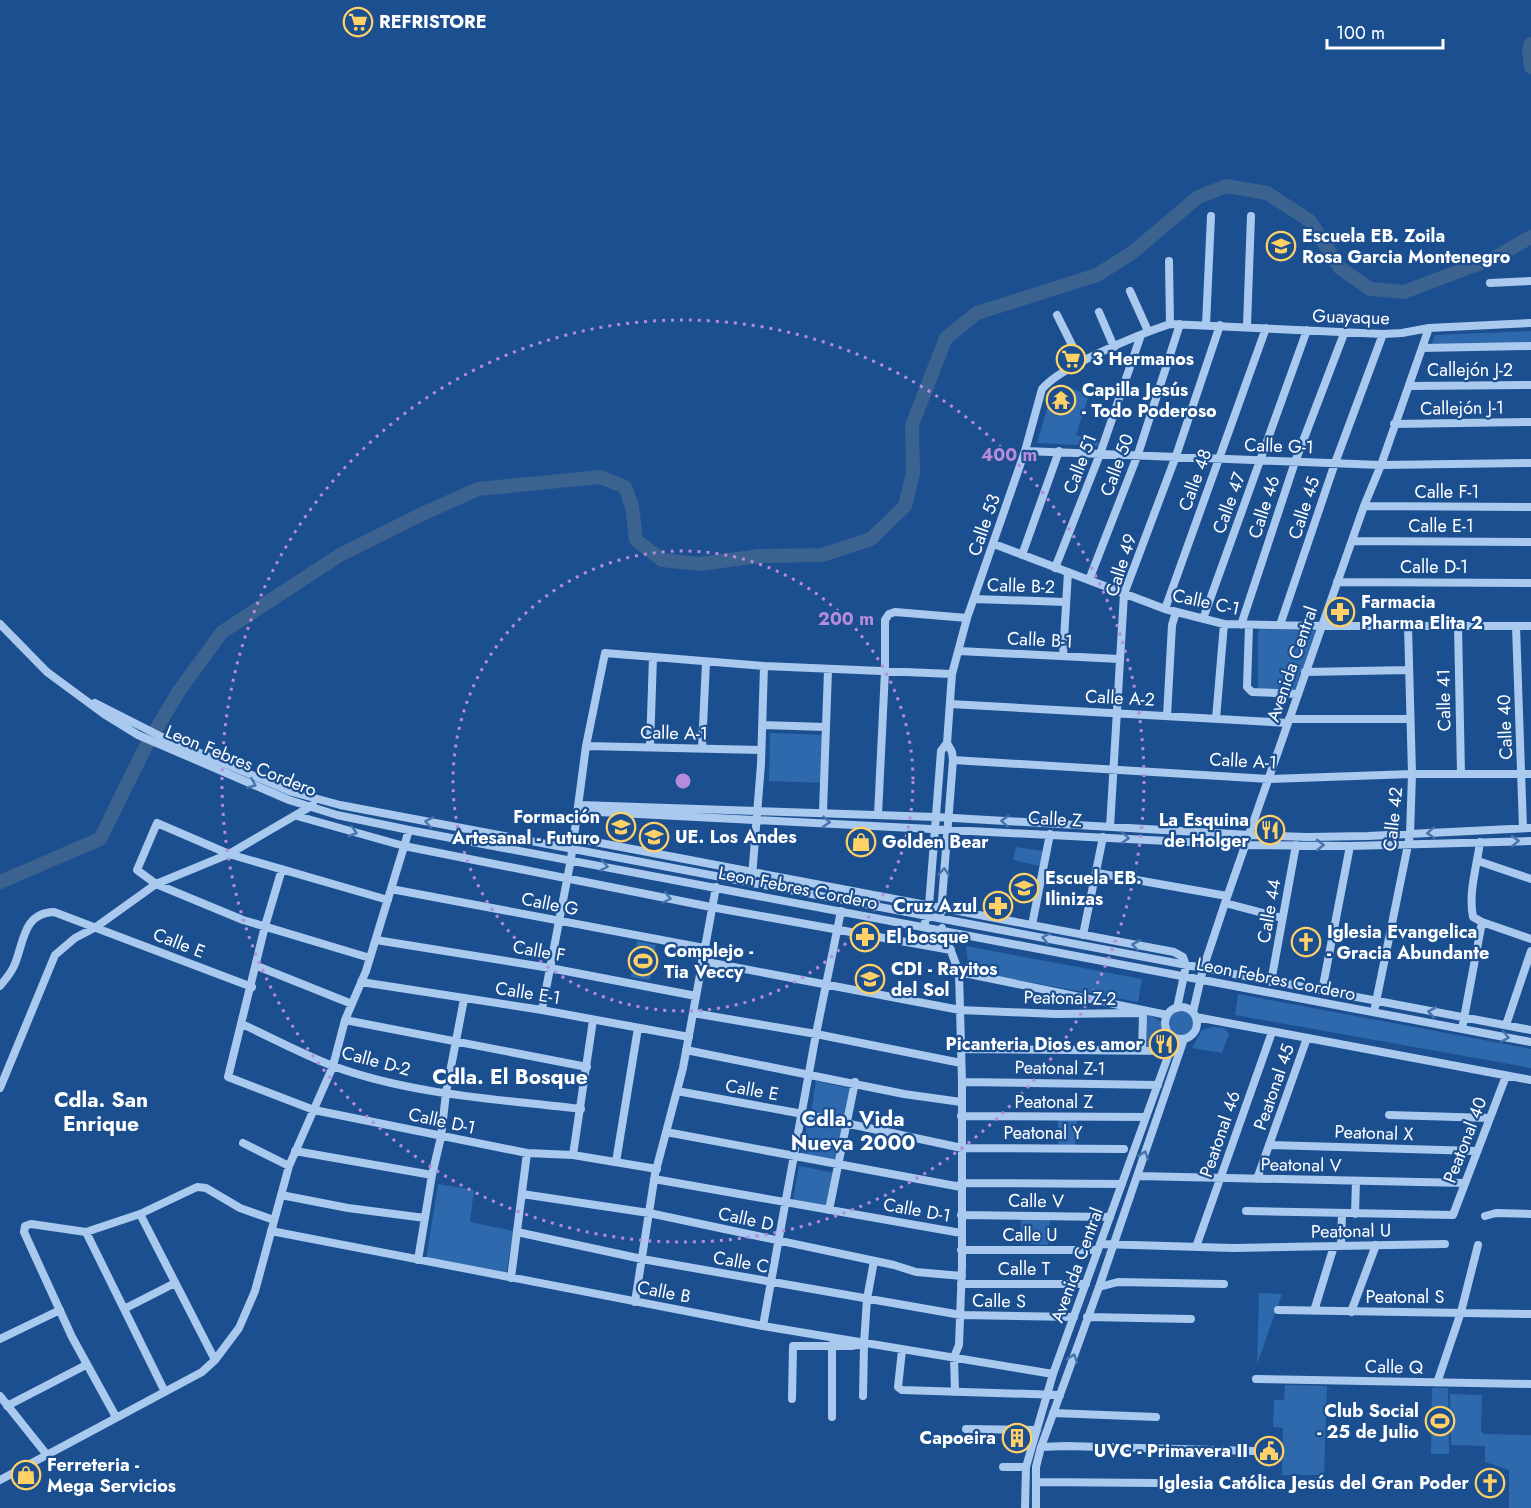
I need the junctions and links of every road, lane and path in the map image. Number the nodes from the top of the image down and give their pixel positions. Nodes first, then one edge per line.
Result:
1 (1211, 216) dead end
2 (1251, 216) dead end
3 (1168, 261) dead end
4 (1531, 281) edge
5 (1490, 283) dead end
6 (1130, 291) dead end
7 (1099, 312) dead end
8 (1057, 315) dead end
9 (1531, 323) edge
10 (1170, 324) junction
11 (1180, 324) junction
12 (1206, 325) junction
13 (1220, 325) junction
14 (1247, 326) junction
15 (1266, 328) junction
16 (1429, 328) junction
17 (1308, 330) junction
18 (1346, 331) junction
19 (1144, 333) junction
20 (1383, 334) junction
21 (1531, 346) edge
22 (1114, 347) junction
23 (1422, 348) junction
24 (1081, 363) junction
25 (1531, 385) edge
26 (1410, 386) junction
27 (1531, 422) edge
28 (1394, 424) junction
29 (1025, 451) junction
30 (1059, 451) junction
31 (1100, 454) junction
32 (1138, 454) junction
33 (1176, 456) junction
34 (1218, 458) junction
35 (1261, 460) junction
36 (1295, 462) junction
37 (1335, 463) junction
38 (1531, 464) edge
39 (1381, 465) junction
40 (1364, 506) junction
41 (1531, 507) edge
42 (1352, 541) junction
43 (1531, 542) edge
44 (994, 544) junction
45 (1022, 555) junction
46 (1055, 568) junction
47 (1068, 573) junction
48 (1089, 580) junction
49 (1337, 582) junction
50 (1531, 582) edge
51 (1124, 594) junction
52 (974, 599) junction
53 (1066, 602) junction
54 (1165, 609) junction
55 (1176, 612) junction
56 (968, 618) junction
57 (1203, 619) junction
58 (0, 624) edge
59 (1224, 624) junction
60 (1245, 625) junction
61 (1280, 625) junction
62 (1408, 625) junction
63 (1458, 625) junction
64 (1322, 626) junction
65 (1516, 626) junction
66 (1531, 626) edge
67 (959, 651) junction
68 (1063, 656) junction
69 (653, 657) junction
70 (1119, 658) junction
71 (706, 662) junction
72 (764, 666) junction
73 (828, 670) junction
74 (1409, 670) junction
75 (885, 671) junction
76 (1305, 672) junction
77 (952, 674) junction
78 (1298, 694) junction
79 (950, 704) junction
80 (1115, 712) junction
81 (1167, 716) junction
82 (1410, 718) junction
83 (1216, 719) junction
84 (1288, 721) junction
85 (762, 725) junction
86 (826, 727) junction
87 (161, 741) junction
88 (947, 742) junction
89 (586, 746) junction
90 (650, 747) junction
91 (702, 748) junction
92 (761, 750) junction
93 (953, 760) junction
94 (1114, 768) junction
95 (1412, 774) junction
96 (1461, 774) junction
97 (1522, 774) junction
98 (1531, 774) edge
99 (1269, 779) junction
100 (315, 798) junction
101 (313, 807) junction
102 (579, 808) junction
103 (823, 812) junction
104 (878, 814) junction
105 (758, 815) junction
106 (297, 816) junction
107 (936, 817) junction
108 (948, 818) junction
109 (1110, 827) junction
110 (935, 828) junction
111 (1527, 828) edge
112 (947, 829) junction
113 (409, 830) junction
114 (1050, 834) junction
115 (1250, 835) junction
116 (1410, 835) junction
117 (1103, 837) junction
118 (574, 838) junction
119 (1531, 841) edge
120 (1480, 842) junction
121 (1245, 845) junction
122 (1296, 845) junction
123 (1407, 845) junction
124 (404, 846) junction
125 (1350, 846) junction
126 (573, 849) junction
127 (229, 854) junction
128 (571, 859) junction
129 (1478, 861) junction
130 (700, 862) junction
131 (720, 866) junction
132 (282, 869) junction
133 (689, 871) junction
134 (753, 873) junction
135 (1097, 873) junction
136 (717, 877) junction
137 (566, 878) junction
138 (1531, 879) edge
139 (156, 884) junction
140 (752, 884) junction
141 (716, 887) junction
142 (391, 889) junction
143 (850, 891) junction
144 (751, 894) junction
145 (889, 899) junction
146 (388, 900) junction
147 (840, 900) junction
148 (1226, 900) junction
149 (929, 906) junction
150 (711, 907) junction
151 (942, 908) junction
152 (887, 909) junction
153 (841, 911) junction
154 (927, 916) junction
155 (941, 918) junction
156 (1282, 918) junction
157 (558, 921) junction
158 (1482, 922) junction
159 (1029, 925) junction
160 (266, 926) junction
161 (96, 927) junction
162 (924, 927) junction
163 (838, 930) junction
164 (942, 930) junction
165 (1068, 932) junction
166 (1020, 933) junction
167 (1083, 935) junction
168 (1103, 939) junction
169 (1531, 939) edge
170 (376, 940) junction
171 (1065, 942) junction
172 (704, 948) junction
173 (1101, 949) junction
174 (951, 950) junction
175 (1531, 951) edge
176 (370, 958) junction
177 (702, 961) junction
178 (256, 966) junction
179 (1186, 966) junction
180 (550, 968) junction
181 (1203, 969) junction
182 (959, 972) junction
183 (1184, 976) junction
184 (1200, 979) junction
185 (361, 982) junction
186 (1272, 982) junction
187 (828, 984) junction
188 (0, 986) edge
189 (252, 987) junction
190 (1322, 991) junction
191 (696, 996) junction
192 (464, 999) junction
193 (1376, 1002) junction
194 (352, 1004) junction
195 (1178, 1008) junction
196 (542, 1010) junction
197 (960, 1010) junction
198 (693, 1013) junction
199 (1373, 1013) junction
200 (1167, 1015) junction
201 (1194, 1015) junction
202 (1464, 1018) junction
203 (345, 1020) junction
204 (593, 1020) junction
205 (242, 1024) junction
206 (1506, 1025) junction
207 (638, 1028) junction
208 (1462, 1029) junction
209 (1531, 1030) edge
210 (1272, 1032) junction
211 (816, 1034) junction
212 (689, 1036) junction
213 (1173, 1037) junction
214 (1307, 1038) junction
215 (1184, 1039) junction
216 (457, 1042) junction
217 (1531, 1042) edge
218 (961, 1049) junction
219 (686, 1050) junction
220 (1142, 1050) junction
221 (1170, 1051) junction
222 (961, 1063) junction
223 (333, 1066) junction
224 (587, 1066) junction
225 (810, 1074) junction
226 (1506, 1076) junction
227 (1531, 1080) edge
228 (855, 1082) junction
229 (962, 1082) junction
230 (1158, 1084) junction
231 (0, 1088) edge
232 (677, 1091) junction
233 (446, 1093) junction
234 (961, 1102) junction
235 (580, 1109) junction
236 (314, 1110) junction
237 (803, 1114) junction
238 (1389, 1115) dead end
239 (961, 1116) junction
240 (1146, 1117) junction
241 (1490, 1118) junction
242 (848, 1124) junction
243 (666, 1132) junction
244 (441, 1137) junction
245 (243, 1143) dead end
246 (1269, 1144) junction
247 (962, 1148) junction
248 (1124, 1149) dead end
249 (295, 1151) junction
250 (1477, 1151) junction
251 (527, 1153) junction
252 (573, 1155) junction
253 (795, 1156) junction
254 (616, 1162) junction
255 (839, 1164) junction
256 (289, 1166) junction
257 (657, 1169) junction
258 (432, 1174) junction
259 (1137, 1176) junction
260 (1220, 1178) junction
261 (654, 1179) junction
262 (1257, 1179) junction
263 (1356, 1181) junction
264 (1465, 1183) junction
265 (1122, 1184) junction
266 (961, 1185) junction
267 (522, 1194) junction
268 (281, 1195) junction
269 (787, 1203) junction
270 (829, 1210) junction
271 (1246, 1211) dead end
272 (649, 1213) junction
273 (140, 1214) junction
274 (1342, 1214) junction
275 (1355, 1214) junction
276 (1531, 1214) edge
277 (961, 1215) junction
278 (1485, 1216) dead end
279 (1110, 1217) junction
280 (425, 1218) junction
281 (274, 1220) junction
282 (271, 1231) junction
283 (86, 1232) junction
284 (517, 1232) junction
285 (961, 1233) junction
286 (779, 1241) junction
287 (1445, 1244) dead end
288 (1113, 1245) junction
289 (1376, 1245) junction
290 (1478, 1245) dead end
291 (1337, 1246) junction
292 (1099, 1247) junction
293 (1196, 1247) junction
294 (961, 1250) junction
295 (642, 1259) junction
296 (418, 1260) junction
297 (873, 1261) junction
298 (511, 1278) junction
299 (962, 1280) junction
300 (175, 1283) junction
301 (770, 1283) junction
302 (1086, 1284) junction
303 (1224, 1284) dead end
304 (1099, 1287) junction
305 (867, 1299) junction
306 (635, 1302) junction
307 (124, 1309) junction
308 (60, 1310) junction
309 (1278, 1310) dead end
310 (1314, 1311) junction
311 (1351, 1312) junction
312 (1461, 1312) junction
313 (1531, 1314) edge
314 (961, 1315) junction
315 (1074, 1317) junction
316 (1088, 1317) junction
317 (1191, 1318) dead end
318 (763, 1326) junction
319 (0, 1339) edge
320 (864, 1344) junction
321 (832, 1345) junction
322 (902, 1350) junction
323 (954, 1357) junction
324 (215, 1360) junction
325 (86, 1365) junction
326 (1053, 1374) junction
327 (1256, 1379) dead end
328 (1437, 1383) junction
329 (1531, 1384) edge
330 (165, 1392) junction
331 (955, 1392) junction
332 (1048, 1394) junction
333 (1060, 1395) junction
334 (0, 1396) edge
335 (863, 1396) dead end
336 (792, 1399) dead end
337 (7, 1406) junction
338 (1053, 1413) junction
339 (116, 1417) junction
340 (832, 1417) dead end
341 (1156, 1417) dead end
342 (966, 1430) dead end
343 (1037, 1430) junction
344 (1041, 1447) junction
345 (1252, 1451) dead end
346 (47, 1455) junction
347 (1003, 1467) dead end
348 (1026, 1467) junction
349 (0, 1480) edge
350 (1036, 1482) junction
351 (1156, 1483) dead end
352 (1025, 1508) edge
353 (1036, 1508) edge

1 - 12 street
2 - 14 street
3 - 10 street
4 - 5 street
6 - 19 street
7 - 22 street
8 - 24 street
9 - 16 street, Guayaque
10 - 11 street, Guayaque
10 - 19 street, Calle 53
11 - 12 street, Guayaque
11 - 32 street, Calle 50
12 - 13 street, Guayaque
13 - 14 street, Guayaque
13 - 33 street, Calle 49
14 - 15 street, Guayaque
15 - 17 street, Guayaque
15 - 34 street, Calle 48
16 - 20 street, Guayaque
16 - 23 street, Avenida Central
17 - 18 street, Guayaque
17 - 35 street, Calle 47
18 - 20 street, Guayaque
18 - 36 street, Calle 46
19 - 22 street, Calle 53
19 - 31 street, Calle 51
20 - 37 street, Calle 45
21 - 23 street
22 - 24 street, Calle 53
23 - 26 street, Avenida Central
24 - 29 street, Calle 53
25 - 26 street, Callejón J-2
26 - 28 street, Avenida Central
27 - 28 street, Callejón J-1
28 - 39 street, Avenida Central
29 - 30 street, Calle G-1
29 - 44 street, Calle 53
30 - 31 street, Calle G-1
30 - 45 street
31 - 32 street, Calle G-1
31 - 46 street, Calle 51
32 - 33 street, Calle G-1
32 - 48 street, Calle 50
33 - 34 street, Calle G-1
33 - 51 street, Calle 49
34 - 35 street, Calle G-1
34 - 54 street, Calle 48
35 - 36 street, Calle G-1
35 - 57 street, Calle 47
36 - 37 street, Calle G-1
36 - 60 street, Calle 46
37 - 39 street, Calle G-1
37 - 61 street, Calle 45
38 - 39 street, Calle G-1
39 - 40 street, Avenida Central
40 - 41 street, Calle F-1
40 - 42 street, Avenida Central
42 - 43 street, Calle E-1
42 - 49 street, Avenida Central
44 - 45 street, Calle C-1
44 - 52 street, Calle 53
45 - 46 street, Calle C-1
46 - 47 street, Calle C-1
47 - 48 street, Calle C-1
47 - 53 street
48 - 51 street, Calle C-1
49 - 50 street, Calle D-1
49 - 64 street, Avenida Central
51 - 54 street, Calle C-1
51 - 70 street, Calle 49
52 - 53 street, Calle B-2
52 - 56 street, Calle 53
53 - 68 street
54 - 55 street, Calle C-1
55 - 57 street, Calle C-1
55 - 81 street
56 - 67 street, Calle 53
56 - 75 street
57 - 59 street, Calle C-1
58 - 87 street, Leon Febres Cordero
59 - 60 street, Calle C-1
59 - 83 street
60 - 61 street, Calle C-1
60 - 78 street, Calle 46
61 - 64 street, Calle C-1
62 - 63 street, Calle C-1
62 - 64 street, Calle C-1
62 - 74 street, Calle 42
63 - 65 street, Calle C-1
63 - 96 street, Calle 41
64 - 76 street, Avenida Central
65 - 66 street, Calle C-1
65 - 97 street, Calle 40
67 - 68 street, Calle B-1
67 - 77 street, Calle 53
68 - 70 street, Calle B-1
69 - 71 street
69 - 89 street
69 - 90 street
70 - 80 street, Calle 49
71 - 72 street
71 - 91 street
72 - 73 street
72 - 85 street
73 - 75 street
73 - 86 street
74 - 76 street
74 - 82 street, Calle 42
75 - 77 street
75 - 104 street
76 - 78 street, Avenida Central
77 - 79 street, Calle 53
78 - 84 street, Avenida Central
79 - 80 street, Calle A-2
79 - 88 street, Calle 53
80 - 81 street, Calle A-2
80 - 94 street, Calle 49
81 - 83 street, Calle A-2
82 - 84 street, Calle A-2
82 - 95 street, Calle 42
83 - 84 street, Calle A-2
84 - 99 street, Avenida Central
85 - 86 street
85 - 92 street
86 - 103 street
87 - 100 street, Leon Febres Cordero
87 -> 101 street, Leon Febres Cordero
88 - 93 street, Calle 53
88 - 107 street, Calle 53
89 - 90 street, Calle A-1
89 - 102 street
90 - 91 street, Calle A-1
91 - 92 street, Calle A-1
92 - 105 street
93 - 94 street, Calle A-1
93 - 108 street, Calle 53
94 - 99 street, Calle A-1
94 - 109 street, Calle 49
95 - 96 street, Calle A-1
95 - 99 street, Calle A-1
95 - 116 street, Calle 42
96 - 97 street, Calle A-1
97 - 98 street, Calle A-1
97 - 111 street, Calle 40
99 - 115 street, Avenida Central
100 - 101 street
126 -> 100 street, Leon Febres Cordero
101 - 106 street
101 - 113 street, Leon Febres Cordero
102 - 105 street, Calle Z
102 - 118 street
103 - 104 street, Calle Z
103 - 105 street, Calle Z
104 - 107 street, Calle Z
105 -> 110 street, Calle Z
105 - 134 street
106 -> 124 street
106 - 127 street
107 - 108 street, Calle Z
107 - 110 street, Calle 53
109 -> 108 street, Calle Z
108 - 112 street, Calle 53
109 - 115 street, Calle Z
110 - 112 street, Calle Z
110 - 149 street, Calle 53
111 -> 116 street, Calle Z
112 - 114 street, Calle Z
151 -> 112 street, Calle 53
113 - 124 street
113 - 128 street, Leon Febres Cordero
114 - 117 street, Calle Z
114 - 159 street
115 - 116 street, Calle Z
115 - 121 street, Avenida Central
116 - 123 street, Calle 42
117 -> 121 street, Calle Z
117 - 135 street
118 - 126 street
118 - 130 street
120 -> 119 street, Calle Z
120 - 123 street, Calle Z
120 - 129 street
121 - 122 street, Calle Z
121 - 148 street, Avenida Central
122 -> 125 street, Calle Z
122 - 156 street, Calle 44
123 - 125 street, Calle Z
123 - 193 street, Calle 42
124 - 137 street
124 - 142 street
125 - 190 street
126 - 128 street
126 - 133 street, Leon Febres Cordero
127 - 132 street
127 - 139 street
127 - 139 street
128 - 137 street
128 -> 141 street, Leon Febres Cordero
129 - 138 street
129 - 158 street
130 - 131 street
130 - 133 street
131 - 134 street
131 - 136 street
132 - 146 street
132 - 160 street
133 - 136 street, Leon Febres Cordero
134 - 140 street
134 - 143 street
135 - 148 street
135 - 167 street
136 - 140 street, Leon Febres Cordero
137 -> 150 street
137 - 157 street
139 - 160 street
139 - 161 street
140 - 144 street
140 - 147 street, Leon Febres Cordero
141 - 144 street, Leon Febres Cordero
141 - 150 street
142 - 146 street
142 - 157 street, Calle G
143 - 145 street
143 - 147 street
144 - 153 street, Leon Febres Cordero
145 - 149 street
145 - 152 street
146 - 170 street
147 - 152 street, Leon Febres Cordero
148 - 156 street
148 - 181 street, Avenida Central
149 - 151 street
149 - 154 street, Calle 53
150 - 163 street
150 - 172 street
151 - 155 street, Calle 53
151 - 159 street
152 - 154 street, Leon Febres Cordero
153 - 162 street, Leon Febres Cordero
153 - 163 street
154 - 155 street, Leon Febres Cordero
154 - 162 street, Calle 53
155 - 164 street, Calle 53
155 - 166 street, Leon Febres Cordero
156 - 186 street, Calle 44
157 - 172 street, Calle G
157 - 180 street
158 - 169 street
158 - 202 street
159 - 165 street
159 - 166 street
160 - 176 street
160 - 178 street
161 - 188 street, Calle E
161 - 189 street, Calle E
161 - 231 street
162 - 164 street, Leon Febres Cordero
163 - 174 street
163 - 187 street
164 - 174 street, Calle 53
164 - 183 street, Leon Febres Cordero
165 - 167 street
165 - 171 street
171 -> 166 street, Leon Febres Cordero
167 - 168 street
168 - 173 street
179 -> 168 street
170 - 176 street
170 - 180 street, Calle F
171 - 173 street, Leon Febres Cordero
172 - 177 street
173 - 179 street, Leon Febres Cordero
174 - 182 street, Calle 53
175 - 206 street
176 - 185 street
177 - 187 street
177 - 191 street
178 - 189 street
178 - 194 street
179 - 181 street, Leon Febres Cordero
179 - 183 street
180 - 191 street, Calle F
180 - 196 street
181 - 184 street, Avenida Central
181 - 186 street, Leon Febres Cordero
182 - 197 street, Calle 53
182 - 200 street
183 - 184 street, Leon Febres Cordero
183 - 195 street
184 - 199 street, Leon Febres Cordero
184 - 201 street, Avenida Central
185 - 192 street, Calle E-1
185 - 194 street
186 - 190 street, Leon Febres Cordero
187 - 197 street
187 - 211 street
189 - 205 street
190 - 193 street, Leon Febres Cordero
191 - 198 street
192 - 196 street, Calle E-1
192 - 216 street
193 - 199 street, Calle 42
202 -> 193 street, Leon Febres Cordero
194 - 203 street
195 - 200 street
195 - 201 street
196 - 204 street, Calle E-1
197 - 218 street, Calle 53
197 - 220 street, Peatonal Z-2
198 - 211 street
198 - 212 street
199 - 208 street, Leon Febres Cordero
200 - 213 street
201 - 210 street
201 - 215 street
202 - 206 street, Leon Febres Cordero
202 - 208 street
203 - 216 street
203 - 223 street
204 - 207 street, Calle E-1
204 - 224 street
205 - 223 street, Calle D-2
205 - 236 street, Calle D-1
206 - 209 street, Leon Febres Cordero
207 - 212 street, Calle E-1
207 - 254 street
208 -> 217 street, Leon Febres Cordero
210 - 214 street
210 - 260 street, Peatonal 46
211 - 222 street
211 - 225 street
212 - 219 street
213 - 215 street
213 - 221 street, Avenida Central
214 - 226 street
214 - 246 street, Peatonal 45
259 -> 215 street, Avenida Central
216 - 224 street
216 - 233 street
218 - 220 street
218 - 222 street, Calle 53
219 - 225 street
219 - 232 street
220 - 221 street
221 - 230 street, Avenida Central
222 - 229 street, Calle 53
223 - 233 street, Calle D-2
223 - 236 street
224 - 235 street
225 - 228 street
225 - 237 street
226 - 227 street
226 - 241 street, Peatonal 40
228 - 234 street
228 - 242 street
229 - 230 street, Peatonal Z-1
229 - 234 street, Calle 53
230 - 240 street, Avenida Central
232 - 237 street, Calle E
232 - 243 street
233 - 235 street, Calle D-2
233 - 244 street
234 - 239 street, Calle 53
235 - 252 street
236 - 244 street, Calle D-1
236 - 249 street
237 - 242 street, Calle E
237 - 253 street
238 - 241 street
239 - 240 street, Peatonal Z
239 - 247 street, Calle 53
240 - 265 street, Avenida Central
241 - 250 street, Peatonal 40
242 - 247 street, Calle E
242 - 255 street
243 - 253 street
243 - 257 street
244 - 251 street, Calle D-1
244 - 258 street
245 - 256 street
246 - 250 street, Peatonal X
246 - 262 street, Peatonal 45
247 - 248 street, Peatonal Y
247 - 266 street, Calle 53
249 - 256 street
249 - 258 street
250 - 264 street, Peatonal 40
251 - 252 street, Calle D-1
251 - 267 street
252 - 254 street, Calle D-1
253 - 255 street
253 - 269 street
254 - 257 street, Calle D-1
255 - 266 street
255 - 270 street
256 - 268 street
257 - 261 street
258 - 280 street
259 - 260 street, Peatonal V
259 - 288 street, Avenida Central
260 - 262 street, Peatonal V
260 - 293 street, Peatonal 46
261 - 269 street, Calle D-1
261 - 272 street
262 - 263 street, Peatonal V
263 - 264 street, Peatonal V
263 - 275 street
264 - 275 street, Peatonal 40
265 - 266 street
265 - 279 street, Avenida Central
266 - 277 street, Calle 53
267 - 272 street, Calle D
267 - 284 street
268 - 280 street
268 - 281 street
269 - 270 street, Calle D-1
269 - 286 street
270 - 285 street, Calle D-1
271 - 274 street
272 - 286 street, Calle D
272 - 295 street
273 - 281 street
273 - 283 street
273 - 300 street
274 - 275 street
274 - 291 street
276 - 278 street
277 - 279 street, Calle V
277 - 285 street, Calle 53
279 - 292 street, Avenida Central
280 - 296 street
281 - 282 street
282 - 296 street, Calle B
282 - 324 street
283 - 307 street
283 - 308 street
284 - 295 street, Calle C
284 - 298 street
285 - 294 street, Calle 53
286 - 297 street, Calle D
286 - 301 street
287 - 289 street, Peatonal U
288 - 292 street, Calle U
288 - 293 street, Calle U
288 - 304 street, Avenida Central
289 - 291 street, Peatonal U
289 - 311 street
290 - 312 street
291 - 293 street, Peatonal U
291 - 310 street
292 - 294 street, Calle U
292 - 302 street, Avenida Central
294 - 299 street, Calle 53
295 - 301 street, Calle C
295 - 306 street
296 - 298 street, Calle B
297 - 299 street, Calle D
297 - 305 street
298 - 306 street, Calle B
299 - 302 street, Calle T
299 - 314 street, Calle 53
300 - 307 street
300 - 324 street
301 - 305 street, Calle C
301 - 318 street
302 - 315 street, Avenida Central
303 - 304 street
304 - 316 street, Avenida Central
305 - 314 street, Calle C
305 - 320 street
306 - 318 street, Calle B
307 - 330 street
308 - 319 street
308 - 325 street
309 - 310 street, Peatonal S
310 - 311 street, Peatonal S
311 - 312 street, Peatonal S
312 - 313 street, Peatonal S
312 - 328 street
314 - 315 street, Calle S
314 - 323 street, Calle 53
315 - 326 street, Avenida Central
316 - 317 street
333 -> 316 street, Avenida Central
318 - 320 street, Calle B
320 - 321 street
320 - 322 street, Calle B
320 - 335 street
321 - 336 street
321 - 340 street
322 - 323 street, Calle B
322 - 331 street
323 - 326 street, Calle B
323 - 331 street, Calle 53
324 - 330 street
325 - 337 street
325 - 339 street
326 - 332 street, Avenida Central
327 - 328 street, Calle Q
328 - 329 street, Calle Q
330 - 339 street
331 - 332 street
332 - 333 street
332 - 343 street, Avenida Central
333 - 338 street, Avenida Central
334 - 337 street
337 - 346 street
338 - 341 street
338 - 344 street, Avenida Central
339 - 346 street
342 - 343 street
343 - 348 street, Avenida Central
344 - 345 street
344 - 350 street, Avenida Central
346 - 349 street
347 - 348 street
348 - 352 street, Avenida Central
350 - 351 street
350 - 353 street, Avenida Central

